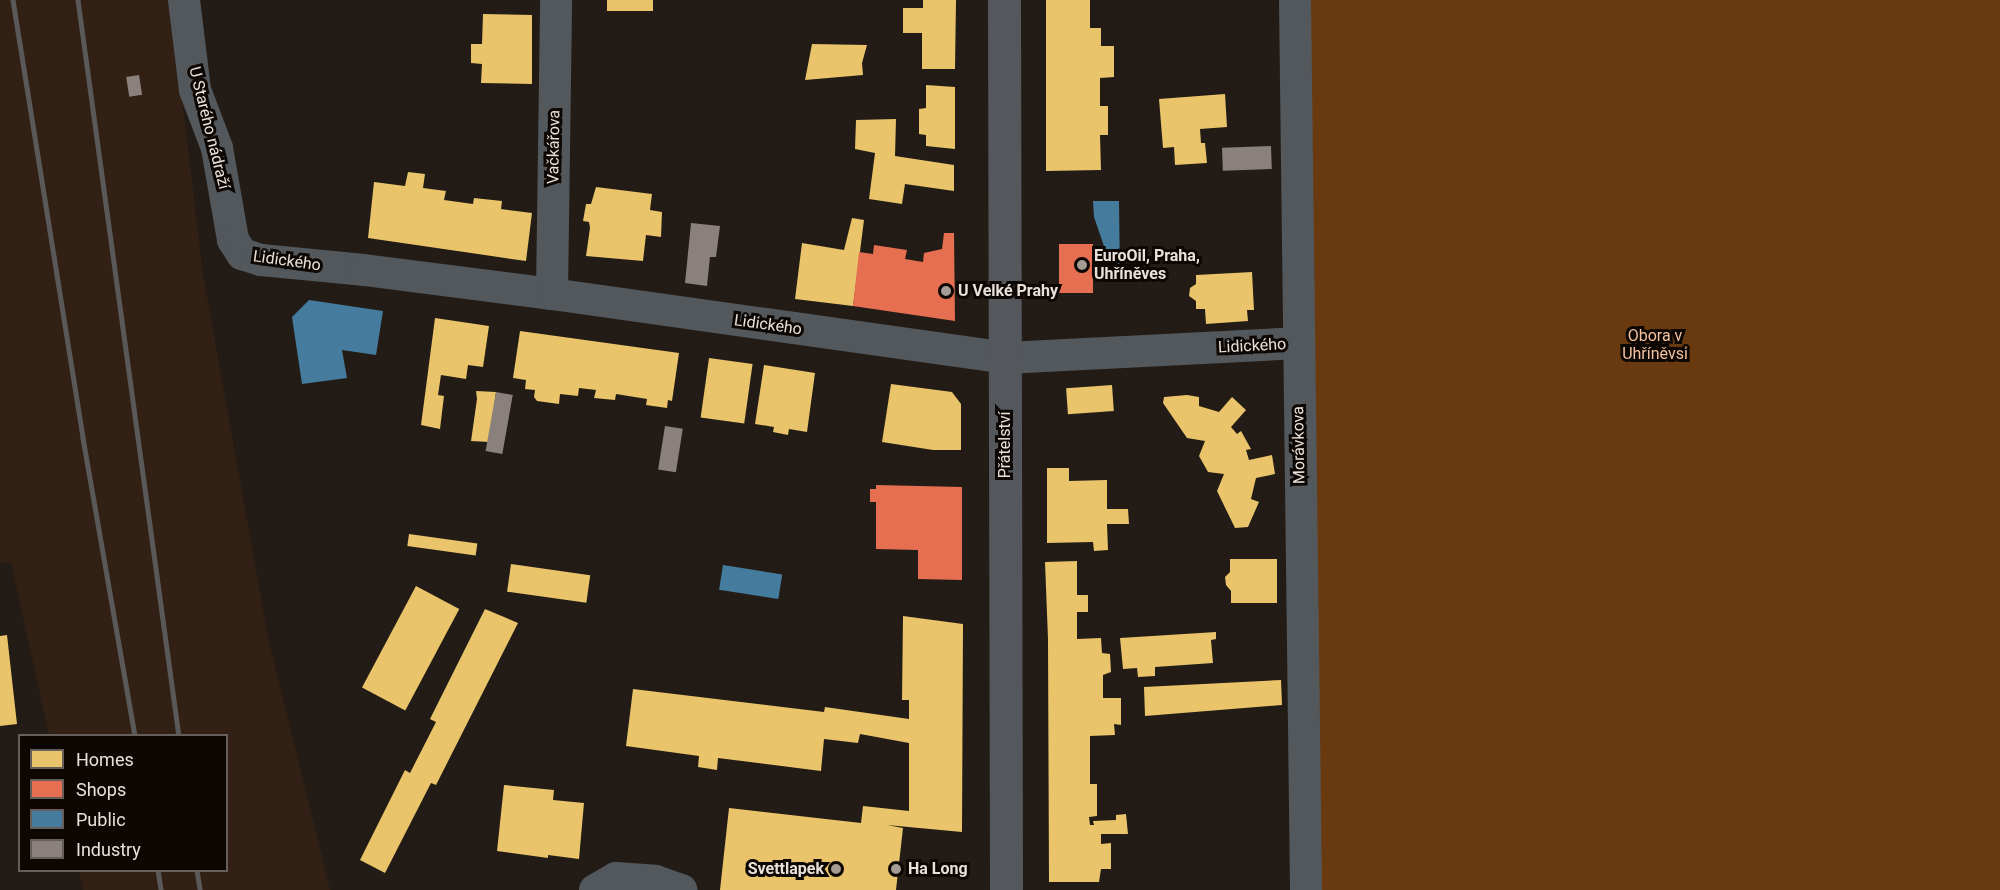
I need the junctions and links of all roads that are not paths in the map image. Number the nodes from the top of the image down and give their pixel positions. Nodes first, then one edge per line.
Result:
1 (184, 0) edge
2 (556, 0) edge
3 (1004, 0) edge
4 (1295, 0) edge
5 (242, 254) joint
6 (552, 294) junction
7 (1298, 344) junction
8 (1005, 358) junction
9 (594, 890) edge
10 (681, 890) edge
11 (1006, 890) edge
12 (1306, 890) edge

1 - 5 street, U Starého nádraží
2 - 6 street, Vačkářova
3 - 8 main road, Přátelství
4 - 7 street, Morávkova
5 - 6 street, Lidického
6 - 8 street, Lidického
7 - 8 street, Lidického
7 - 12 street, Morávkova
8 - 11 main road, Přátelství
9 - 10 street

